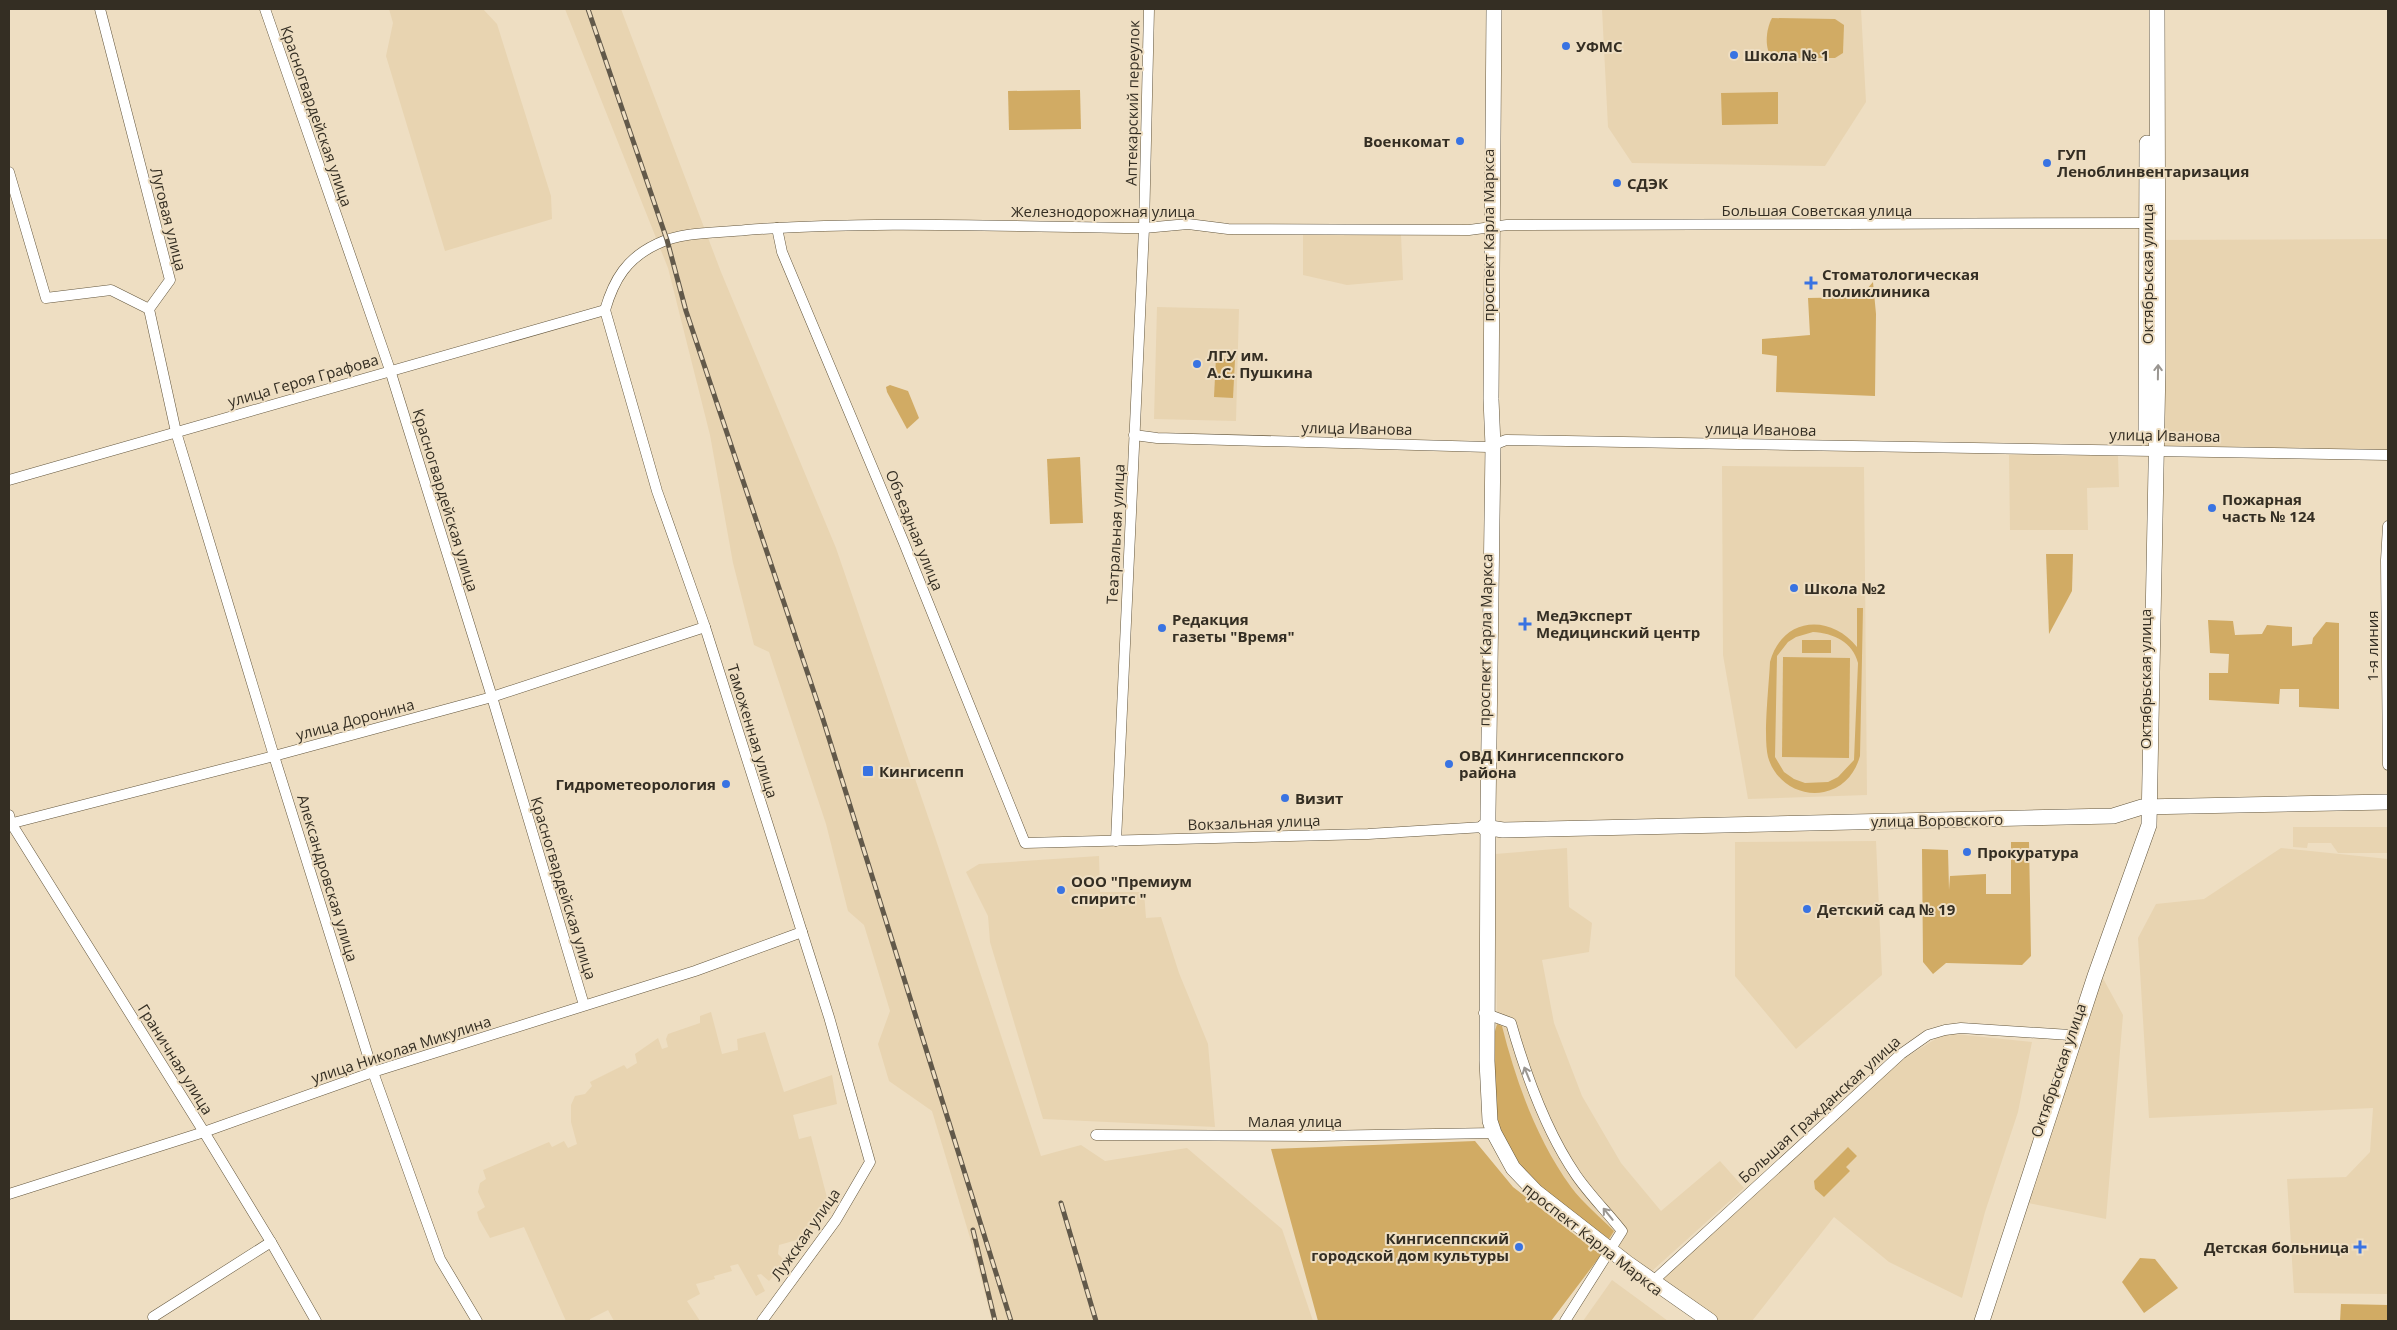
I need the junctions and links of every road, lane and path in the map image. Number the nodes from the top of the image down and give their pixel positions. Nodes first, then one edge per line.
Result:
1 (100, 9) edge
2 (265, 9) edge
3 (1149, 9) edge
4 (1489, 9) edge
5 (1494, 9) edge
6 (2147, 9) edge
7 (2157, 9) edge
8 (9, 172) edge
9 (2147, 223) junction
10 (1491, 227) junction
11 (777, 228) junction
12 (1144, 228) junction
13 (149, 309) junction
14 (605, 310) junction
15 (390, 370) junction
16 (176, 432) junction
17 (1134, 435) junction
18 (1491, 446) junction
19 (2151, 450) junction
20 (2388, 454) edge
21 (9, 480) edge
22 (2388, 526) edge
23 (705, 627) junction
24 (492, 697) junction
25 (274, 756) junction
26 (2388, 765) edge
27 (2388, 802) edge
28 (2388, 812) edge
29 (2145, 813) junction
30 (10, 821) edge
31 (1486, 827) junction
32 (1116, 841) junction
33 (1025, 843) joint
34 (802, 932) junction
35 (584, 1005) junction
36 (1485, 1014) junction
37 (2070, 1035) junction
38 (373, 1072) junction
39 (204, 1132) junction
40 (1491, 1133) junction
41 (1096, 1135) dead end
42 (870, 1162) joint
43 (9, 1194) edge
44 (271, 1242) junction
45 (1609, 1251) junction
46 (1650, 1283) junction
47 (153, 1317) dead end
48 (316, 1321) edge
49 (478, 1321) edge
50 (762, 1321) edge
51 (1565, 1321) edge
52 (1702, 1321) edge
53 (1710, 1321) edge
54 (1974, 1321) edge
55 (1982, 1321) edge

1 - 13 street, Луговая улица
2 - 15 street, Красногвардейская улица
3 - 12 street, Аптекарский переулок
4 - 10 street, проспект Карла Маркса
5 - 10 street
6 - 9 street, Октябрьская улица
19 -> 7 street
8 - 13 street
9 - 10 street, Большая Советская улица
9 - 19 street, Октябрьская улица
10 - 12 street, Железнодорожная улица
10 - 18 street, проспект Карла Маркса
11 - 12 street, Железнодорожная улица
11 - 14 street, Железнодорожная улица
11 - 33 street, Объездная улица
12 - 17 street, Театральная улица
13 - 16 street
14 - 15 street, улица Героя Графова
14 - 23 street, Таможенная улица
15 - 16 street, улица Героя Графова
15 - 24 street, Красногвардейская улица
16 - 21 street, улица Героя Графова
16 - 25 street, Александровская улица
17 - 18 street, улица Иванова
17 - 32 street, Театральная улица
18 - 19 street, улица Иванова
18 - 31 street, проспект Карла Маркса
19 - 20 street, улица Иванова
19 - 29 street, Октябрьская улица
22 - 26 street, 1-я линия
23 - 24 street, улица Доронина
23 - 34 street, Таможенная улица
24 - 25 street, улица Доронина
24 - 35 street, Красногвардейская улица
25 - 30 street, улица Доронина
25 - 38 street, Александровская улица
27 - 29 street, улица Воровского
28 - 29 street
29 - 31 street, улица Воровского
29 - 37 street, Октябрьская улица
29 - 55 street
30 - 39 street, Граничная улица
31 - 32 street, Вокзальная улица
31 - 36 street, проспект Карла Маркса
32 - 33 street, Вокзальная улица
34 - 35 street, улица Николая Микулина
34 - 42 street, Таможенная улица
35 - 38 street, улица Николая Микулина
36 - 40 street, проспект Карла Маркса
45 -> 36 street
37 - 46 street, Большая Гражданская улица
37 - 54 street, Октябрьская улица
38 - 39 street, улица Николая Микулина
38 - 49 street, Александровская улица
39 - 43 street, улица Николая Микулина
39 - 44 street, Граничная улица
40 - 41 street, Малая улица
40 - 45 street, проспект Карла Маркса
42 - 50 street, Лужская улица
44 - 47 street
44 - 48 street, Граничная улица
45 - 46 street, проспект Карла Маркса
45 - 51 street
46 - 52 street, проспект Карла Маркса
46 - 53 street

